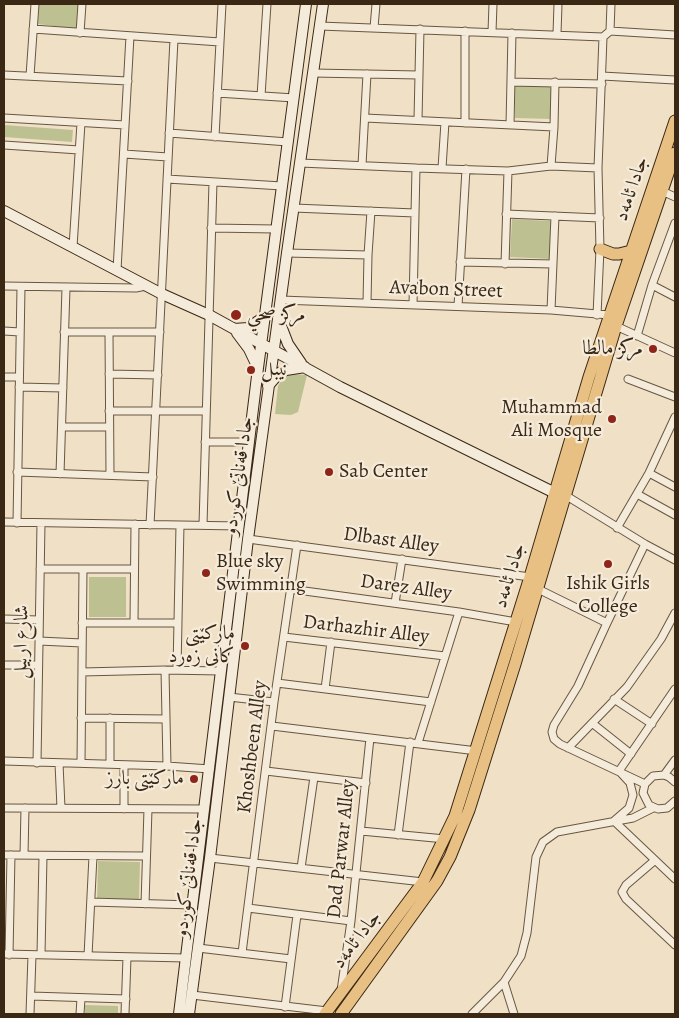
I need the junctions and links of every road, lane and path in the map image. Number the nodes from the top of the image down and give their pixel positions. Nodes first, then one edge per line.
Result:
1 (34, 4) edge
2 (82, 4) edge
3 (222, 4) edge
4 (267, 4) edge
5 (306, 4) edge
6 (323, 4) edge
7 (376, 4) edge
8 (493, 4) edge
9 (558, 4) edge
10 (611, 4) edge
11 (320, 26) junction
12 (374, 28) junction
13 (33, 29) junction
14 (420, 29) junction
15 (465, 31) junction
16 (610, 31) junction
17 (80, 32) junction
18 (492, 32) junction
19 (512, 33) junction
20 (557, 34) junction
21 (675, 35) edge
22 (130, 36) junction
23 (603, 37) junction
24 (174, 39) junction
25 (220, 42) junction
26 (313, 72) junction
27 (367, 74) junction
28 (4, 75) edge
29 (30, 76) junction
30 (419, 76) junction
31 (128, 80) junction
32 (602, 80) junction
33 (675, 80) edge
34 (511, 82) junction
35 (555, 82) junction
36 (217, 93) junction
37 (261, 96) junction
38 (294, 98) junction
39 (4, 118) edge
40 (365, 118) junction
41 (418, 120) junction
42 (675, 121) edge
43 (445, 122) junction
44 (81, 123) junction
45 (465, 123) junction
46 (126, 125) junction
47 (510, 125) junction
48 (554, 127) junction
49 (169, 133) junction
50 (215, 137) junction
51 (288, 142) junction
52 (4, 145) edge
53 (79, 150) junction
54 (675, 153) edge
55 (124, 154) junction
56 (168, 156) junction
57 (300, 163) junction
58 (362, 165) junction
59 (551, 166) junction
60 (416, 168) junction
61 (442, 168) junction
62 (598, 168) junction
63 (466, 169) junction
64 (508, 172) junction
65 (167, 179) junction
66 (213, 182) junction
67 (282, 186) junction
68 (662, 190) junction
69 (675, 197) edge
70 (294, 208) junction
71 (4, 211) edge
72 (371, 211) junction
73 (415, 213) junction
74 (506, 214) junction
75 (555, 216) junction
76 (600, 218) junction
77 (675, 224) edge
78 (212, 228) junction
79 (276, 229) junction
80 (667, 244) junction
81 (73, 247) junction
82 (675, 248) edge
83 (600, 249) junction
84 (631, 251) junction
85 (287, 253) junction
86 (368, 255) junction
87 (460, 262) junction
88 (505, 264) junction
89 (552, 264) junction
90 (117, 270) junction
91 (652, 285) junction
92 (4, 286) edge
93 (146, 286) junction
94 (21, 287) junction
95 (66, 288) junction
96 (162, 294) junction
97 (675, 296) edge
98 (281, 300) junction
99 (367, 303) junction
100 (413, 305) junction
101 (458, 306) junction
102 (551, 310) junction
103 (208, 315) junction
104 (597, 315) junction
105 (609, 315) junction
106 (264, 317) junction
107 (278, 318) junction
108 (616, 326) junction
109 (233, 329) junction
110 (4, 331) edge
111 (20, 332) junction
112 (64, 332) junction
113 (109, 332) junction
114 (160, 332) junction
115 (638, 336) junction
116 (261, 345) junction
117 (274, 351) junction
118 (675, 353) edge
119 (305, 367) junction
120 (258, 368) junction
121 (109, 374) junction
122 (158, 375) junction
123 (4, 377) edge
124 (19, 377) junction
125 (628, 379) dead end
126 (268, 386) junction
127 (19, 387) junction
128 (63, 388) junction
129 (675, 398) edge
130 (109, 411) junction
131 (206, 411) junction
132 (156, 412) junction
133 (675, 417) edge
134 (62, 427) junction
135 (110, 428) junction
136 (672, 432) edge
137 (205, 442) junction
138 (249, 442) junction
139 (18, 472) junction
140 (649, 473) junction
141 (60, 474) junction
142 (110, 475) junction
143 (153, 477) junction
144 (675, 487) edge
145 (560, 494) junction
146 (637, 494) junction
147 (675, 515) edge
148 (4, 522) edge
149 (16, 523) junction
150 (42, 523) junction
151 (135, 524) junction
152 (150, 525) junction
153 (180, 525) junction
154 (202, 526) junction
155 (239, 526) junction
156 (617, 528) junction
157 (248, 539) junction
158 (645, 544) junction
159 (297, 545) junction
160 (402, 559) junction
161 (675, 560) edge
162 (40, 569) junction
163 (83, 569) junction
164 (134, 569) junction
165 (530, 577) junction
166 (290, 589) junction
167 (538, 589) junction
168 (395, 603) junction
169 (459, 612) junction
170 (675, 612) edge
171 (4, 619) edge
172 (39, 620) junction
173 (134, 622) junction
174 (516, 622) junction
175 (82, 623) junction
176 (178, 623) junction
177 (606, 623) junction
178 (284, 637) junction
179 (39, 641) junction
180 (331, 642) junction
181 (82, 643) junction
182 (445, 656) junction
183 (510, 662) junction
184 (4, 665) edge
185 (38, 665) junction
186 (165, 670) junction
187 (177, 670) junction
188 (221, 671) junction
189 (82, 672) junction
190 (504, 681) junction
191 (277, 683) junction
192 (325, 689) junction
193 (675, 689) edge
194 (228, 697) junction
195 (614, 699) junction
196 (274, 702) junction
197 (431, 702) junction
198 (81, 718) junction
199 (110, 718) junction
200 (166, 719) junction
201 (592, 722) junction
202 (652, 724) junction
203 (272, 726) junction
204 (370, 738) junction
205 (414, 743) junction
206 (568, 748) junction
207 (477, 751) junction
208 (631, 754) junction
209 (675, 760) edge
210 (4, 761) edge
211 (37, 762) junction
212 (59, 763) junction
213 (81, 763) junction
214 (110, 764) junction
215 (124, 765) junction
216 (166, 766) junction
217 (210, 769) junction
218 (619, 771) junction
219 (266, 772) junction
220 (664, 775) junction
221 (314, 777) junction
222 (675, 782) edge
223 (366, 783) junction
224 (646, 784) junction
225 (675, 801) edge
226 (4, 808) edge
227 (25, 808) junction
228 (60, 808) junction
229 (653, 808) junction
230 (124, 809) junction
231 (148, 809) junction
232 (205, 809) junction
233 (614, 821) junction
234 (361, 831) junction
235 (398, 835) junction
236 (446, 839) junction
237 (7, 855) edge
238 (24, 856) junction
239 (44, 856) junction
240 (93, 856) junction
241 (146, 856) junction
242 (210, 858) junction
243 (654, 861) junction
244 (254, 863) junction
245 (300, 868) junction
246 (356, 874) junction
247 (675, 879) edge
248 (424, 882) junction
249 (91, 902) junction
250 (145, 904) junction
251 (193, 905) junction
252 (248, 908) junction
253 (297, 915) junction
254 (351, 921) junction
255 (675, 945) edge
256 (198, 948) junction
257 (242, 953) junction
258 (7, 954) edge
259 (32, 955) junction
260 (41, 955) junction
261 (88, 956) junction
262 (127, 957) junction
263 (186, 958) junction
264 (291, 959) junction
265 (504, 982) junction
266 (340, 993) junction
267 (192, 995) junction
268 (31, 996) junction
269 (81, 998) junction
270 (126, 999) junction
271 (480, 1006) junction
272 (285, 1007) junction
273 (326, 1013) edge
274 (30, 1014) edge
275 (80, 1014) edge
276 (125, 1014) edge
277 (179, 1014) edge
278 (189, 1014) edge
279 (340, 1014) edge
280 (472, 1014) edge
281 (483, 1014) edge
282 (514, 1014) edge

1 - 13 street
2 - 17 street
3 - 25 street
4 - 37 street
5 - 38 street, جادا قەناتێ کوردو
6 - 11 street, جادا قەناتێ کوردو
7 - 12 street
8 - 18 street
9 - 20 street
10 - 16 street
11 - 12 street
11 - 26 street, جادا قەناتێ کوردو
12 - 14 street
13 - 17 street
13 - 29 street
14 - 15 street
14 - 30 street
15 - 18 street
15 - 45 street
16 - 21 street
16 - 23 street
17 - 22 street
18 - 19 street
19 - 20 street
19 - 34 street
20 - 23 street
22 - 24 street
22 - 31 street
23 - 32 street
24 - 25 street
24 - 49 street
25 - 36 street
26 - 27 street
26 - 57 street, جادا قەناتێ کوردو
27 - 30 street
27 - 40 street
28 - 29 street
29 - 31 street
30 - 41 street
31 - 46 street
32 - 33 street
32 - 35 street
32 - 62 street
34 - 35 street
34 - 47 street
35 - 48 street
36 - 37 street
36 - 50 street
37 - 38 street
38 - 51 street, جادا قەناتێ کوردو
39 - 44 street
40 - 41 street
40 - 58 street
41 - 43 street
42 - 84 main road, جادا ئامەد
43 - 45 street
43 - 61 street
44 - 46 street
44 - 53 street
45 - 47 street
46 - 55 street
47 - 48 street
48 - 59 street
49 - 50 street
49 - 56 street
50 - 51 street
51 - 67 street, جادا قەناتێ کوردو
52 - 53 street
53 - 81 street
54 - 68 main road, جادا ئامەد
55 - 56 street
55 - 90 street
56 - 65 street
57 - 58 street
57 - 70 street, جادا قەناتێ کوردو
58 - 60 street
59 - 62 street
59 - 64 street
60 - 61 street
60 - 73 street
61 - 63 street
62 - 76 street
63 - 64 street
63 - 87 street
64 - 74 street
65 - 66 street
65 - 96 street
66 - 67 street
66 - 78 street
67 - 79 street, جادا قەناتێ کوردو
68 - 69 street
68 - 108 main road, جادا ئامەد
70 - 72 street
70 - 85 street, جادا قەناتێ کوردو
71 - 81 street
72 - 73 street
72 - 86 street
73 - 100 street
74 - 75 street
74 - 88 street
75 - 76 street
75 - 89 street
76 - 83 street
77 - 80 street
78 - 79 street
78 - 103 street
79 - 106 street, جادا قەناتێ کوردو
80 - 82 street
80 - 91 street
81 - 90 street
83 - 84 main road
83 - 104 street
84 - 105 main road, جادا ئامەد
85 - 86 street
85 - 98 street, جادا قەناتێ کوردو
86 - 99 street
87 - 88 street
87 - 101 street
88 - 89 street
89 - 102 street
90 - 93 street
91 - 97 street
91 - 115 street
92 - 94 street
93 - 95 street
93 - 96 street
94 - 95 street
94 - 111 street
95 - 112 street
96 - 103 street
96 - 114 street
98 - 99 street, Avabon Street
98 - 107 street, جادا قەناتێ کوردو
99 - 100 street, Avabon Street
100 - 101 street, Avabon Street
101 - 102 street, Avabon Street
102 - 104 street, Avabon Street
103 - 109 street
103 - 131 street
104 - 105 street, Avabon Street
105 - 145 main road, جادا ئامەد
106 - 109 street
106 - 116 street, جادا قەناتێ کوردو
107 - 117 street, جادا قەناتێ کوردو
107 - 119 street
108 - 115 street
108 - 145 main road, جادا ئامەد
109 - 116 street
109 - 120 street
110 - 111 street
111 - 124 street
112 - 113 street
112 - 128 street
113 - 114 street
113 - 121 street
114 - 122 street
115 - 118 street
116 - 117 street
116 - 120 street, جادا قەناتێ کوردو
117 - 119 street
117 - 126 street, جادا قەناتێ کوردو
119 - 126 street
119 - 145 street
120 - 138 street, جادا قەناتێ کوردو
121 - 122 street
121 - 130 street
122 - 132 street
123 - 124 street
124 - 127 street
125 - 129 street
126 - 157 street, جادا قەناتێ کوردو
127 - 128 street
127 - 139 street
128 - 134 street
130 - 132 street
130 - 135 street
131 - 132 street
131 - 137 street
132 - 143 street
133 - 136 street
134 - 135 street
134 - 141 street
135 - 142 street
136 - 140 street
137 - 138 street
137 - 154 street
138 - 155 street, جادا قەناتێ کوردو
139 - 141 street
139 - 149 street
140 - 144 street
140 - 146 street
141 - 142 street
142 - 143 street
143 - 152 street
145 - 156 street
145 - 165 main road, جادا ئامەد
145 - 167 main road, جادا ئامەد
146 - 147 street
146 - 156 street
148 - 149 street
149 - 150 street
150 - 151 street
150 - 162 street, شارع اربيل
151 - 152 street
151 - 164 street
152 - 153 street
153 - 154 street
153 - 176 street
154 - 155 street
155 - 188 street, جادا قەناتێ کوردو
156 - 158 street
157 - 159 street, Dlbast Alley
157 - 194 street, جادا قەناتێ کوردو
158 - 161 street
158 - 177 street
159 - 160 street, Dlbast Alley
159 - 166 street, Khoshbeen Alley
160 - 165 street, Dlbast Alley
160 - 168 street
162 - 163 street
162 - 172 street, شارع اربيل
163 - 164 street
163 - 175 street
164 - 173 street
165 - 174 main road, جادا ئامەد
166 - 168 street, Darez Alley
166 - 178 street, Khoshbeen Alley
167 - 177 street
167 - 183 main road, جادا ئامەد
168 - 169 street, Darez Alley
169 - 174 street, Darez Alley
169 - 182 street
170 - 195 street
171 - 172 street
172 - 179 street, شارع اربيل
173 - 175 street
173 - 176 street
174 - 183 main road, جادا ئامەد
175 - 181 street
176 - 187 street
177 - 206 street
178 - 180 street, Darhazhir Alley
178 - 191 street, Khoshbeen Alley
179 - 181 street
179 - 185 street, شارع اربيل
180 - 182 street, Darhazhir Alley
180 - 192 street
181 - 189 street
182 - 197 street
183 - 190 main road, جادا ئامەد
184 - 185 street
185 - 211 street, شارع اربيل
186 - 187 street
186 - 189 street
186 - 200 street
187 - 188 street
188 - 217 street, جادا قەناتێ کوردو
189 - 198 street
190 - 207 main road, جادا ئامەد
190 - 279 main road, جادا ئامەد
191 - 192 street
191 - 196 street, Khoshbeen Alley
192 - 197 street
193 - 202 street
194 - 196 street
194 - 242 street, جادا قەناتێ کوردو
195 - 201 street
195 - 202 street
196 - 203 street, Khoshbeen Alley
197 - 205 street
198 - 199 street
198 - 213 street
199 - 200 street
199 - 214 street
200 - 216 street
201 - 206 street
201 - 208 street
202 - 208 street
203 - 204 street
203 - 219 street, Khoshbeen Alley
204 - 205 street
204 - 223 street, Dad Parwar Alley
205 - 207 street
205 - 235 street
206 - 218 street
207 - 236 main road, جادا ئامەد
208 - 218 street
209 - 220 street
210 - 211 street
211 - 212 street
212 - 213 street
212 - 228 street
213 - 214 street
214 - 215 street
215 - 216 street
215 - 230 street
216 - 217 street
217 - 232 street, جادا قەناتێ کوردو
218 - 224 street
218 - 233 street
219 - 221 street
219 - 244 street, Khoshbeen Alley
220 - 222 street
220 - 224 street
221 - 223 street
221 - 245 street
223 - 234 street, Dad Parwar Alley
224 - 229 street
225 - 229 street
226 - 227 street
227 - 228 street
227 - 238 street
228 - 230 street
229 - 233 street
230 - 231 street
231 - 232 street
231 - 241 street
232 - 251 street, جادا قەناتێ کوردو
233 - 243 street
233 - 265 street
234 - 235 street
234 - 246 street, Dad Parwar Alley
235 - 236 street
236 - 248 main road, جادا ئامەد
237 - 238 street
237 - 258 street
238 - 239 street
239 - 240 street
239 - 260 street
240 - 241 street
240 - 249 street
241 - 250 street
242 - 244 street
242 - 256 street, جادا قەناتێ کوردو
243 - 247 street
243 - 255 street
244 - 245 street
244 - 252 street, Khoshbeen Alley
245 - 246 street
246 - 248 street
246 - 254 street, Dad Parwar Alley
248 - 266 main road, جادا ئامەد
249 - 250 street
249 - 261 street
250 - 251 street
251 - 263 street, جادا قەناتێ کوردو
252 - 253 street
252 - 257 street, Khoshbeen Alley
253 - 254 street
253 - 264 street
254 - 266 street, Dad Parwar Alley
256 - 257 street
256 - 267 street, جادا قەناتێ کوردو
257 - 264 street
258 - 259 street
259 - 260 street
259 - 268 street
260 - 261 street
261 - 262 street
262 - 263 street
262 - 270 street
263 - 277 street, جادا قەناتێ کوردو
264 - 272 street
265 - 271 street
265 - 282 street
266 - 273 main road, جادا ئامەد
267 - 272 street
267 - 278 street, جادا قەناتێ کوردو
268 - 269 street
268 - 274 street
269 - 270 street
269 - 275 street
270 - 276 street
271 - 280 street
271 - 281 street
272 - 273 street

